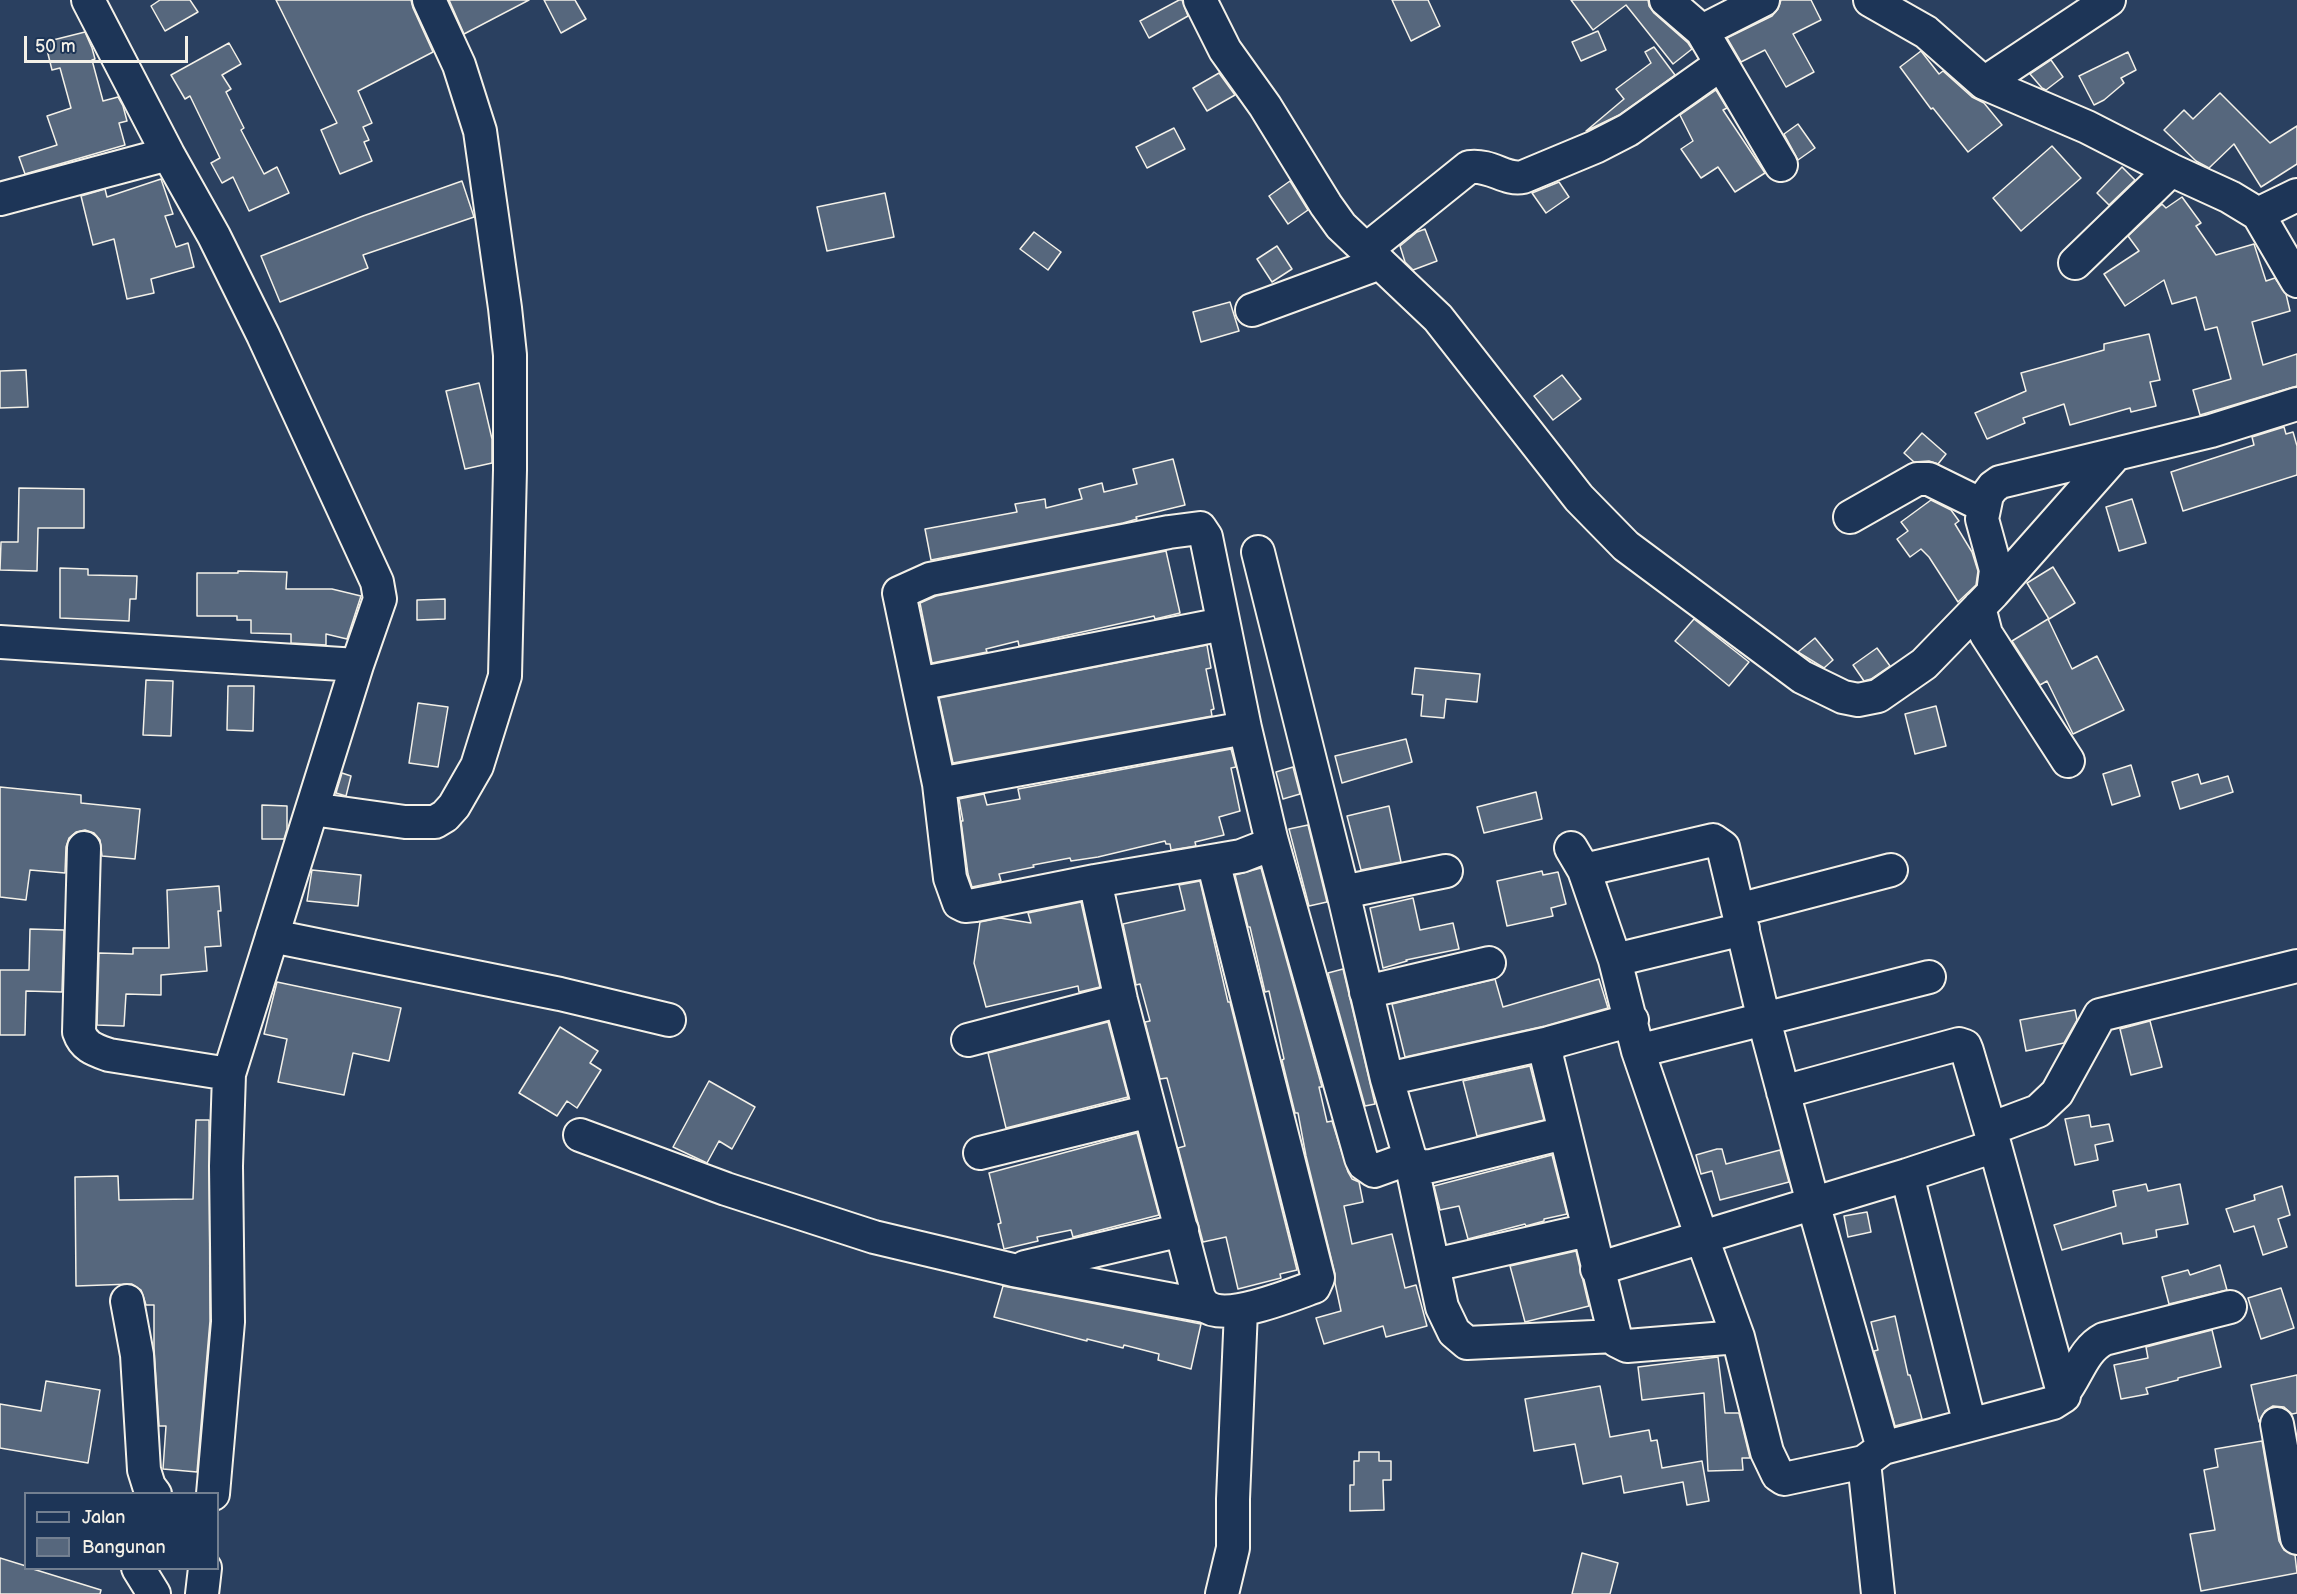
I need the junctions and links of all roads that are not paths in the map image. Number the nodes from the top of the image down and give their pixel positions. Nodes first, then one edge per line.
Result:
1 (88, 0) edge
2 (429, 0) edge
3 (1200, 0) edge
4 (1666, 0) edge
5 (1763, 0) edge
6 (1870, 0) edge
7 (2109, 0) edge
8 (1702, 31) junction
9 (1721, 64) junction
10 (1984, 83) junction
11 (168, 154) junction
12 (1781, 165) dead end
13 (2171, 170) junction
14 (2297, 195) edge
15 (0, 200) edge
16 (2258, 214) junction
17 (1374, 256) junction
18 (2075, 263) dead end
19 (2297, 281) edge
20 (1252, 310) dead end
21 (2297, 404) edge
22 (2116, 454) junction
23 (1984, 506) junction
24 (1850, 516) dead end
25 (1258, 552) dead end
26 (1986, 600) junction
27 (1223, 624) junction
28 (0, 642) edge
29 (357, 665) junction
30 (918, 684) junction
31 (1245, 728) junction
32 (2068, 761) dead end
33 (939, 784) junction
34 (312, 809) junction
35 (1270, 838) junction
36 (84, 848) dead end
37 (1213, 861) junction
38 (1891, 870) dead end
39 (1446, 871) dead end
40 (1095, 881) junction
41 (1343, 891) junction
42 (1740, 920) junction
43 (272, 936) junction
44 (1615, 960) junction
45 (1489, 963) dead end
46 (2297, 966) edge
47 (1929, 977) dead end
48 (1366, 992) junction
49 (1121, 1000) junction
50 (669, 1020) dead end
51 (1632, 1020) junction
52 (1764, 1020) junction
53 (968, 1040) dead end
54 (1549, 1043) junction
55 (1638, 1051) junction
56 (229, 1074) junction
57 (1387, 1079) junction
58 (1784, 1092) junction
59 (1150, 1111) junction
60 (1564, 1133) junction
61 (580, 1135) dead end
62 (1993, 1138) junction
63 (980, 1153) dead end
64 (1410, 1158) junction
65 (1907, 1175) junction
66 (1813, 1203) junction
67 (1182, 1230) junction
68 (1588, 1230) junction
69 (1702, 1238) junction
70 (1434, 1265) junction
71 (1597, 1269) junction
72 (1012, 1270) junction
73 (127, 1301) dead end
74 (1205, 1306) junction
75 (2230, 1307) dead end
76 (1241, 1310) junction
77 (1615, 1336) junction
78 (1738, 1337) junction
79 (2064, 1392) junction
80 (2277, 1424) dead end
81 (1970, 1425) junction
82 (1874, 1455) junction
83 (150, 1491) edge
84 (213, 1492) edge
85 (2297, 1538) edge
86 (139, 1570) edge
87 (205, 1570) edge
88 (154, 1594) edge
89 (202, 1594) edge
90 (1222, 1594) edge
91 (1878, 1594) edge

1 - 11 street
2 - 34 street
3 - 17 street
4 - 8 street
5 - 8 street
6 - 10 street
7 - 10 street
8 - 9 street
9 - 12 street
9 - 17 street
10 - 13 street
11 - 15 street
11 - 29 street
13 - 16 street
13 - 18 street
14 - 16 street
16 - 19 street
17 - 20 street
17 - 26 street
21 - 22 street
22 - 23 street
22 - 26 street
23 - 24 street
23 - 26 street
25 - 41 street
26 - 32 street
27 - 30 street
27 - 30 street
27 - 31 street
28 - 29 street
29 - 34 street
30 - 33 street
31 - 33 street
31 - 35 street
33 - 40 street
34 - 43 street
35 - 37 street
35 - 64 street
36 - 56 street
37 - 40 street
37 - 76 street
38 - 42 street
39 - 41 street
40 - 49 street
41 - 48 street
42 - 44 street
42 - 44 street
42 - 52 street
43 - 50 street
43 - 56 street
44 - 51 street
45 - 48 street
46 - 62 street
47 - 52 street
48 - 57 street
49 - 53 street
49 - 59 street
51 - 54 street
51 - 55 street
52 - 55 street
52 - 58 street
54 - 57 street
54 - 60 street
55 - 69 street
56 - 84 street
57 - 64 street
58 - 62 street
58 - 66 street
59 - 63 street
59 - 67 street
60 - 64 street
60 - 68 street
61 - 72 street
62 - 65 street
62 - 79 street
64 - 70 street
65 - 66 street
65 - 81 street
66 - 69 street
66 - 82 street
67 - 72 street
67 - 74 street
68 - 70 street
68 - 71 street
69 - 71 street
69 - 78 street
70 - 77 street
71 - 77 street
72 - 74 street
73 - 83 street
74 - 76 street
75 - 79 street
76 - 90 street
77 - 78 street
78 - 82 street
79 - 81 street
80 - 85 street
81 - 82 street
82 - 91 street
86 - 88 street
87 - 89 street

